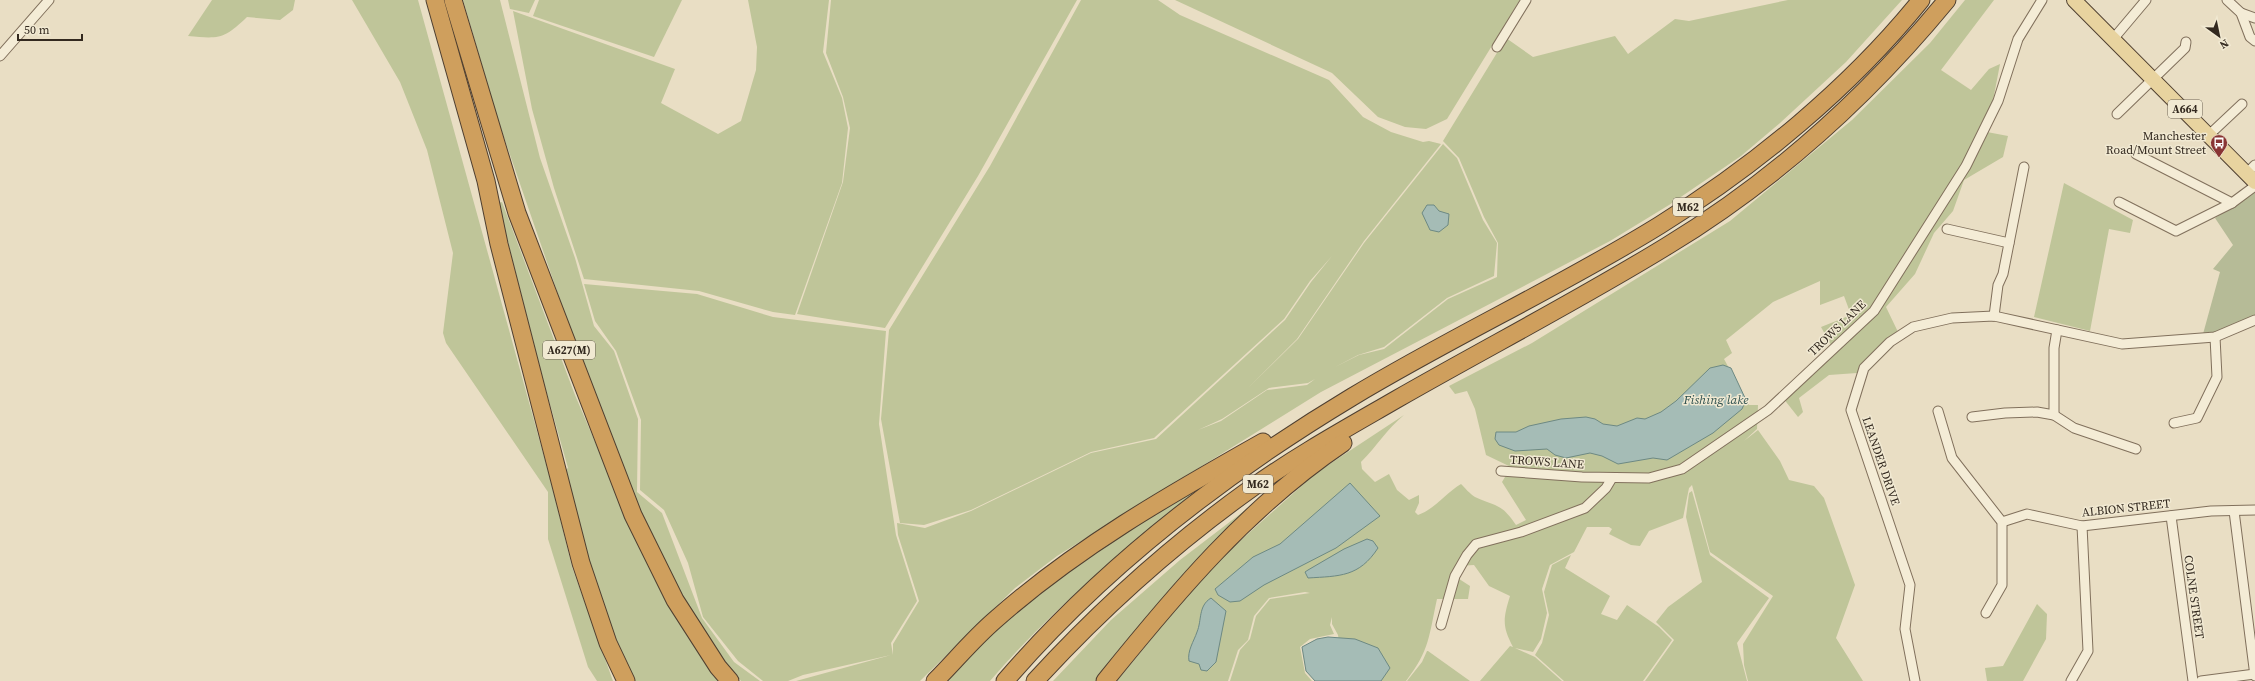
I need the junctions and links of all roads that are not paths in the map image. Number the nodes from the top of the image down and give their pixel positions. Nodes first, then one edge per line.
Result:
1 (49, 0) edge
2 (425, 0) edge
3 (434, 0) edge
4 (452, 0) edge
5 (1526, 0) edge
6 (1921, 0) edge
7 (1947, 0) edge
8 (2042, 0) edge
9 (2074, 0) edge
10 (2146, 0) edge
11 (2227, 0) edge
12 (2241, 13) junction
13 (2255, 18) edge
14 (2253, 36) edge
15 (2114, 38) junction
16 (2186, 42) dead end
17 (1497, 47) dead end
18 (0, 56) edge
19 (2155, 79) junction
20 (2242, 104) dead end
21 (2117, 114) dead end
22 (2209, 134) junction
23 (2136, 154) dead end
24 (2024, 167) dead end
25 (2252, 173) edge
26 (2255, 186) edge
27 (2119, 202) dead end
28 (2232, 203) junction
29 (494, 219) junction
30 (1947, 229) dead end
31 (2009, 243) junction
32 (1994, 316) junction
33 (2255, 320) edge
34 (2057, 330) junction
35 (1515, 332) junction
36 (2214, 337) junction
37 (1415, 361) junction
38 (1938, 411) dead end
39 (2054, 415) junction
40 (1972, 417) dead end
41 (2174, 423) dead end
42 (2136, 449) dead end
43 (1501, 471) dead end
44 (1612, 478) junction
45 (2255, 510) edge
46 (2234, 511) junction
47 (2171, 516) junction
48 (2002, 522) junction
49 (2082, 526) junction
50 (1986, 613) dead end
51 (1441, 625) dead end
52 (2255, 674) edge
53 (626, 681) edge
54 (730, 681) edge
55 (935, 681) edge
56 (1005, 681) edge
57 (1035, 681) edge
58 (1105, 681) edge
59 (1916, 681) edge
60 (2071, 681) edge
61 (2193, 681) edge
62 (2201, 681) edge

1 - 18 street
2 - 29 highway, A627(M)
3 - 29 highway, A627(M)
4 - 54 highway, A627(M)
5 - 17 street
6 - 37 highway, M62
7 - 35 highway, M62
8 - 44 street, TROWS LANE
9 - 15 main road, A664
10 - 15 street
11 - 12 street
12 - 13 street
12 - 14 street
15 - 19 main road, A664
16 - 19 street
19 - 21 street
19 - 22 main road, A664
20 - 22 street
22 - 25 main road, A664
23 - 28 street
24 - 31 street
26 - 28 street
27 - 28 street
29 - 53 highway, A627(M)
30 - 31 street
31 - 32 street
32 - 34 street, LEANDER DRIVE
32 - 59 street, LEANDER DRIVE
33 - 36 street, LEANDER DRIVE
34 - 36 street, LEANDER DRIVE
34 - 39 street
35 - 57 highway, M62
35 - 58 highway, M62
36 - 41 street
37 - 55 highway, M62
37 - 56 highway, M62
38 - 48 street
39 - 40 street
39 - 42 street
43 - 44 street, TROWS LANE
44 - 51 street
45 - 46 street, ALBION STREET
46 - 47 street, ALBION STREET
46 - 52 street
47 - 49 street, ALBION STREET
47 - 61 street, COLNE STREET
48 - 49 street, ALBION STREET
48 - 50 street
49 - 60 street
52 - 62 street

